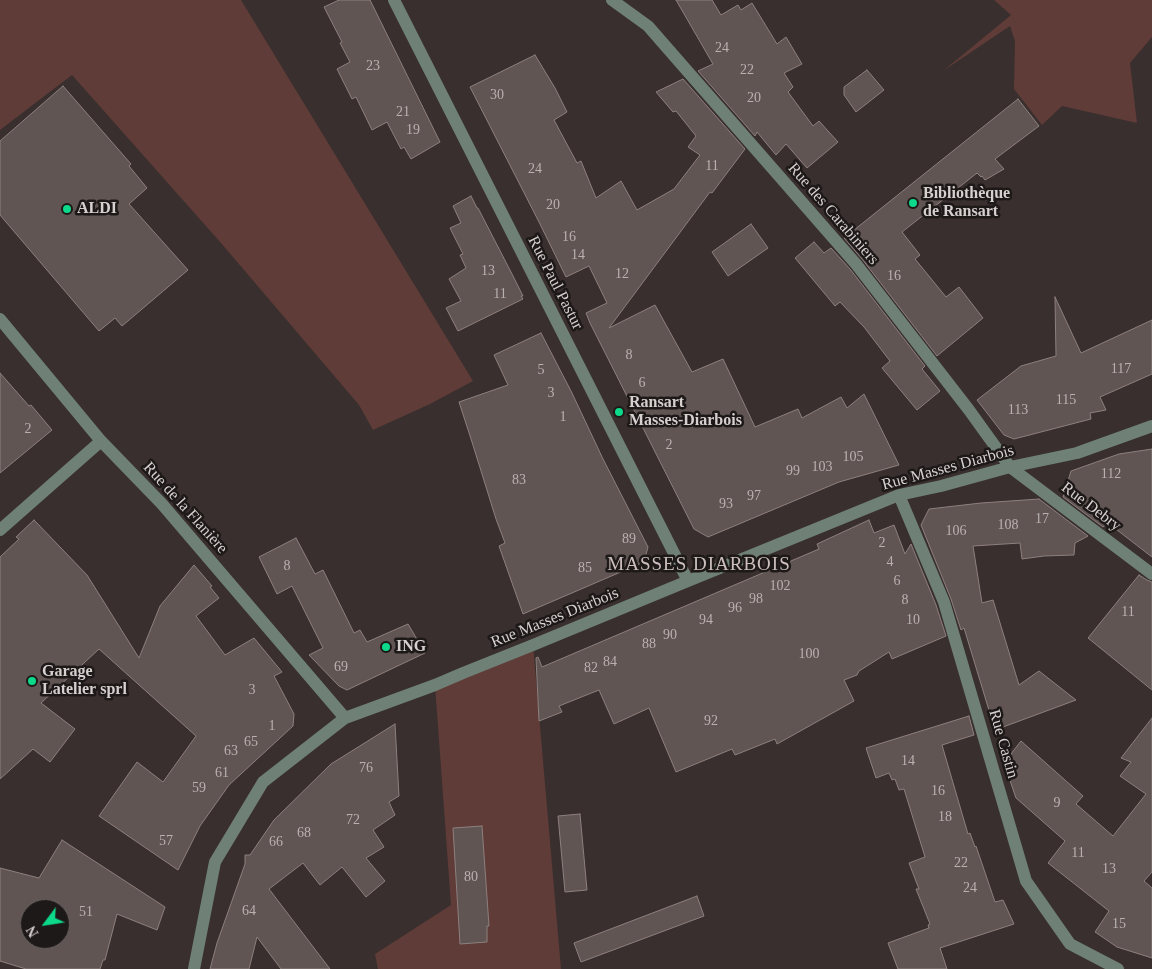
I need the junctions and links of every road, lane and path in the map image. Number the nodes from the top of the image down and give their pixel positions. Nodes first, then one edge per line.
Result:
1 (394, 0) edge
2 (612, 0) edge
3 (0, 319) edge
4 (1152, 426) edge
5 (101, 441) junction
6 (1010, 467) junction
7 (899, 495) junction
8 (0, 530) edge
9 (1152, 574) edge
10 (688, 581) junction
11 (345, 718) junction
12 (194, 969) edge
13 (1118, 969) edge

1 - 10 street, Rue Paul Pastur
2 - 6 street, Rue des Carabiniers
3 - 5 street, Rue de la Flanière
4 - 6 street, Rue Masses Diarbois
5 - 8 street
5 - 11 street, Rue de la Flanière
6 - 7 street, Rue Masses Diarbois
6 - 9 street, Rue Debry
7 - 10 street, Rue Masses Diarbois
7 - 13 street, Rue Castin
10 - 11 street, Rue Masses Diarbois
11 - 12 street, Rue Masses Diarbois

